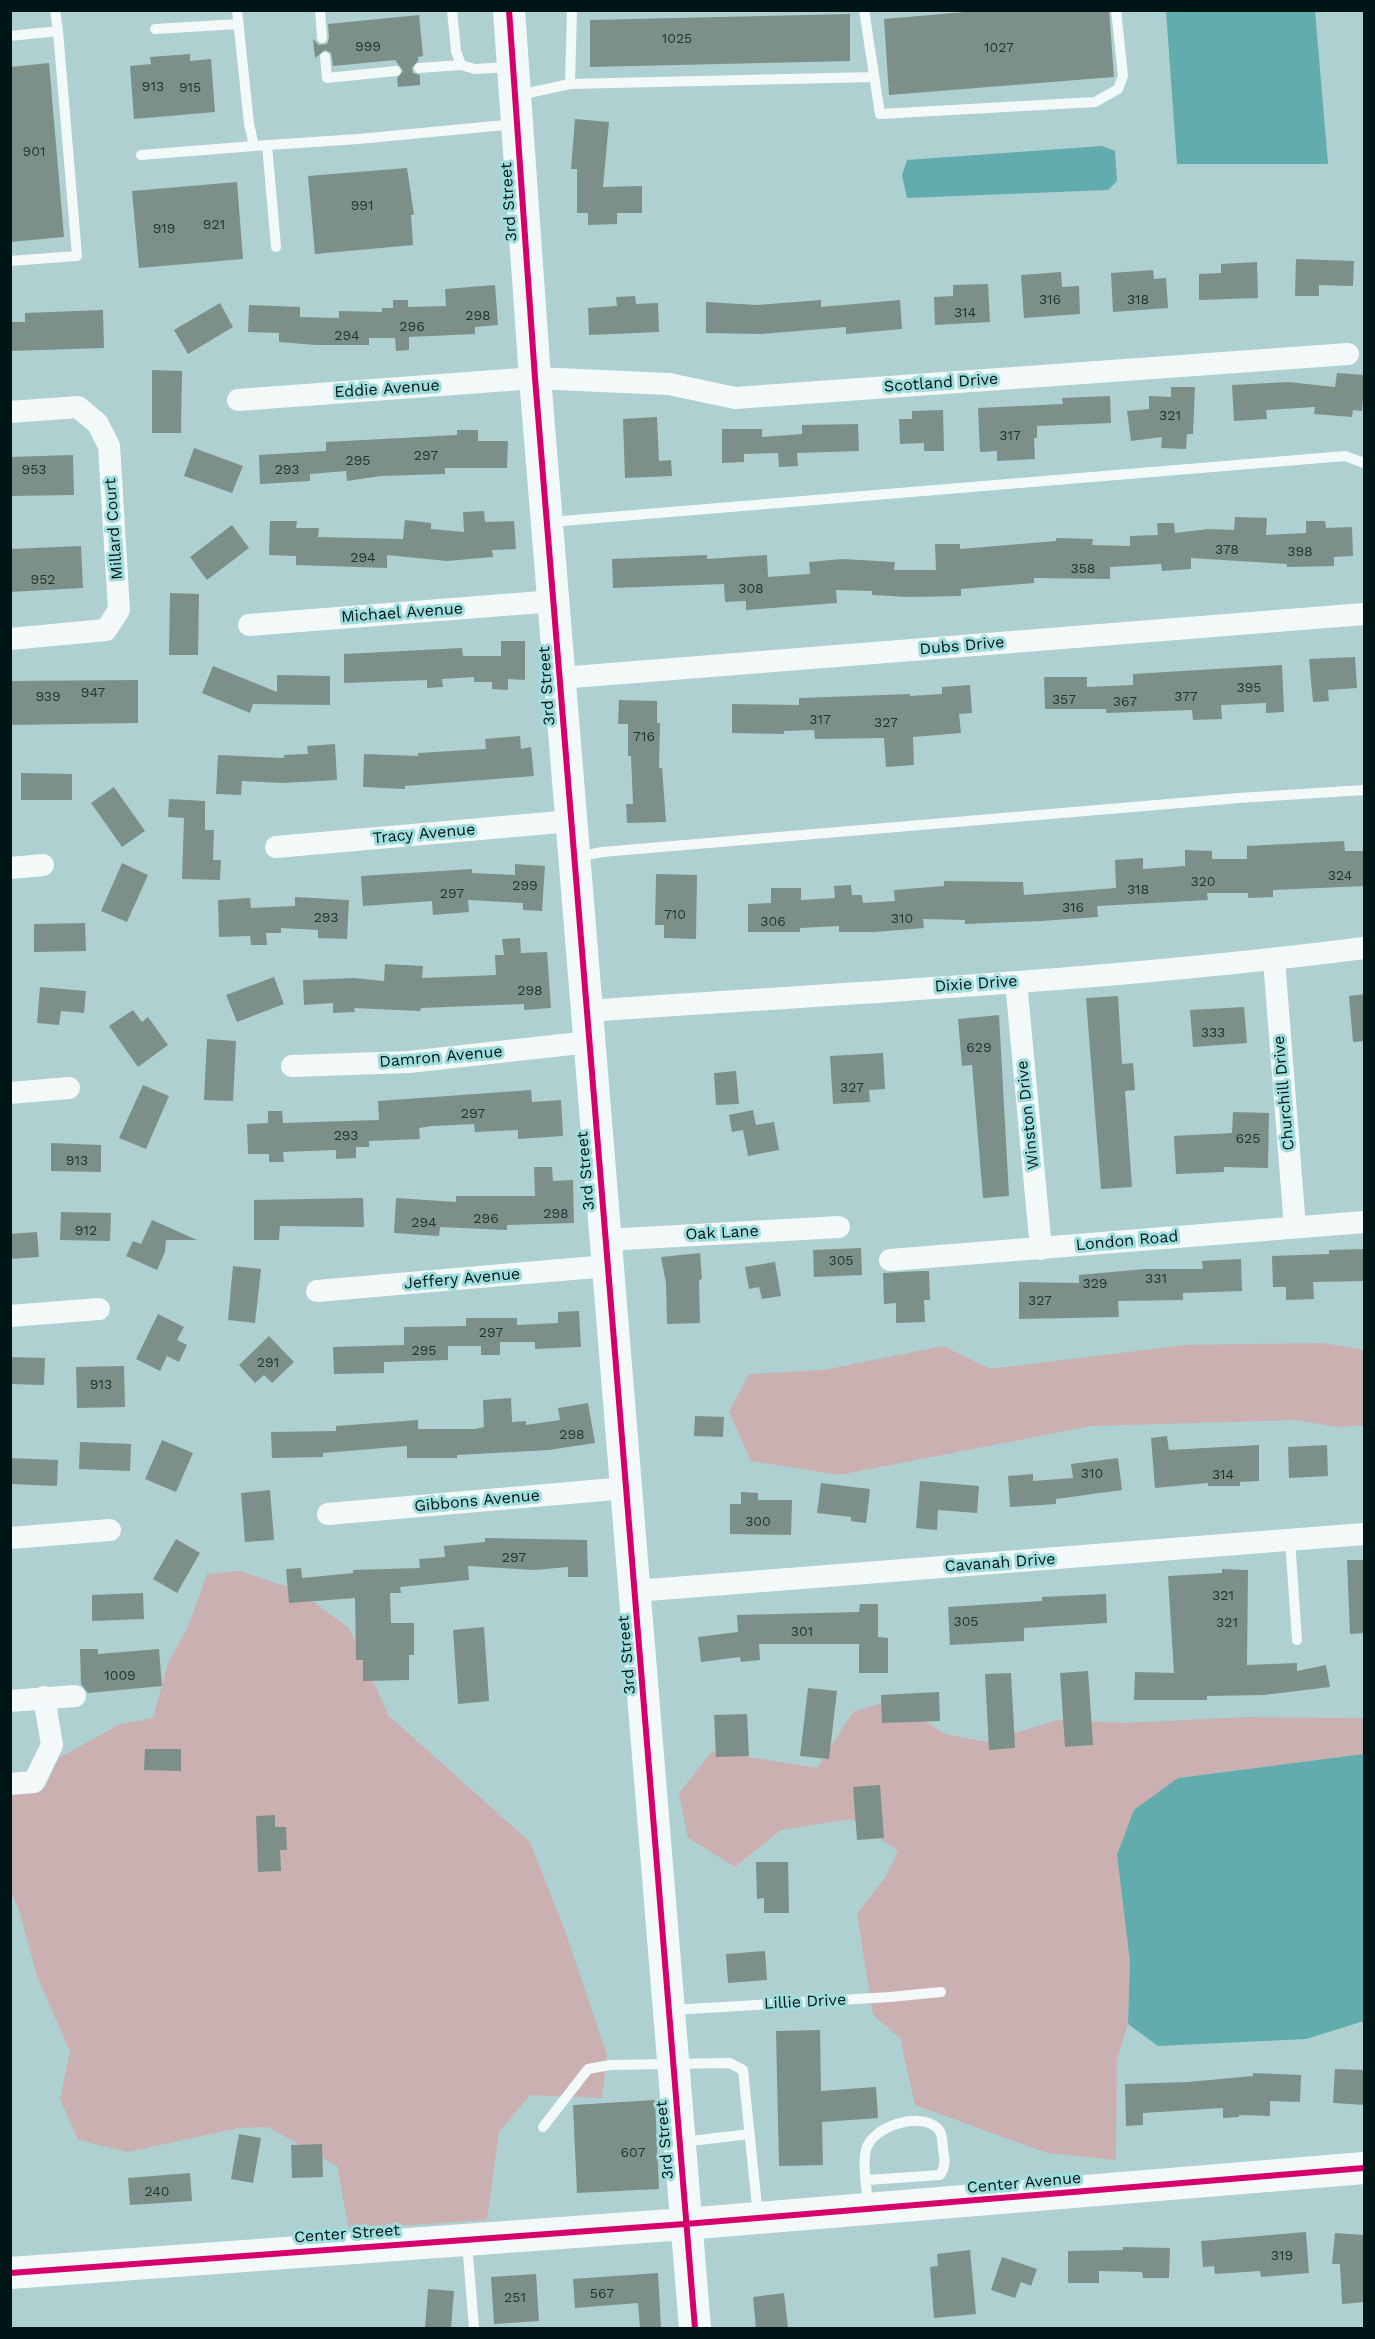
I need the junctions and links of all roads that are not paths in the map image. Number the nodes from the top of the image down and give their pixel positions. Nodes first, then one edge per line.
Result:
1 (55, 10) edge
2 (237, 10) edge
3 (320, 10) edge
4 (452, 10) edge
5 (509, 10) edge
6 (572, 10) edge
7 (864, 10) edge
8 (1116, 10) edge
9 (238, 24) junction
10 (154, 29) dead end
11 (58, 31) junction
12 (10, 36) edge
13 (322, 38) dead end
14 (325, 57) dead end
15 (462, 65) junction
16 (419, 68) dead end
17 (396, 71) dead end
18 (874, 77) junction
19 (570, 84) junction
20 (515, 95) junction
21 (267, 145) junction
22 (254, 146) junction
23 (141, 155) dead end
24 (276, 247) dead end
25 (10, 261) edge
26 (1348, 354) dead end
27 (535, 378) junction
28 (238, 400) dead end
29 (10, 412) edge
30 (1365, 463) edge
31 (547, 522) junction
32 (554, 601) junction
33 (1365, 614) edge
34 (249, 625) dead end
35 (10, 639) edge
36 (560, 678) junction
37 (1365, 790) edge
38 (571, 821) junction
39 (276, 847) dead end
40 (574, 858) junction
41 (43, 865) dead end
42 (10, 868) edge
43 (1365, 948) edge
44 (1274, 960) junction
45 (1016, 982) junction
46 (587, 1011) junction
47 (589, 1042) junction
48 (292, 1066) dead end
49 (69, 1088) dead end
50 (10, 1092) edge
51 (1365, 1222) edge
52 (838, 1227) dead end
53 (1295, 1227) junction
54 (1041, 1249) junction
55 (606, 1253) junction
56 (890, 1260) dead end
57 (317, 1292) dead end
58 (99, 1309) dead end
59 (10, 1316) edge
60 (626, 1488) junction
61 (328, 1514) dead end
62 (110, 1530) dead end
63 (1365, 1534) edge
64 (10, 1538) edge
65 (1290, 1540) junction
66 (635, 1591) junction
67 (1297, 1640) dead end
68 (75, 1696) dead end
69 (44, 1697) junction
70 (10, 1701) edge
71 (10, 1784) edge
72 (941, 1992) dead end
73 (668, 2010) junction
74 (672, 2065) junction
75 (543, 2127) dead end
76 (750, 2134) junction
77 (679, 2142) junction
78 (1365, 2168) edge
79 (868, 2194) junction
80 (759, 2218) junction
81 (685, 2224) junction
82 (466, 2239) junction
83 (10, 2273) edge
84 (474, 2328) edge
85 (695, 2328) edge

1 - 11 lane
2 - 9 lane
3 - 13 lane
4 - 15 lane
5 - 20 street, 3rd Street
6 - 19 lane
7 - 18 lane
8 - 18 lane
9 - 10 lane
9 - 22 lane
11 - 12 lane
11 - 25 lane
14 - 17 lane
15 - 16 lane
15 - 20 lane
18 - 19 lane
19 - 20 lane
20 - 21 lane
20 - 27 street, 3rd Street
21 - 22 lane
21 - 24 lane
22 - 23 lane
26 - 27 street, Scotland Drive
27 - 28 street, Eddie Avenue
27 - 31 street, 3rd Street
29 - 35 street, Millard Court
30 - 31 lane
31 - 32 street, 3rd Street
32 - 34 street, Michael Avenue
32 - 36 street, 3rd Street
33 - 36 street, Dubs Drive
36 - 38 street, 3rd Street
37 - 40 lane
38 - 39 street, Tracy Avenue
38 - 40 street, 3rd Street
40 - 46 street, 3rd Street
41 - 42 street
43 - 44 street, Dixie Drive
44 - 45 street, Dixie Drive
44 - 53 street, Churchill Drive
45 - 46 street, Dixie Drive
45 - 54 street, Winston Drive
46 - 47 street, 3rd Street
47 - 48 street, Damron Avenue
47 - 55 street, 3rd Street
49 - 50 street
51 - 53 street, London Road
52 - 55 street, Oak Lane
53 - 54 street, London Road
54 - 56 street, London Road
55 - 57 street, Jeffery Avenue
55 - 60 street, 3rd Street
58 - 59 street
60 - 61 street, Gibbons Avenue
60 - 66 street, 3rd Street
62 - 64 street
63 - 65 street, Cavanah Drive
65 - 66 street, Cavanah Drive
65 - 67 lane
66 - 73 street, 3rd Street
68 - 69 street
69 - 70 street
69 - 71 street
72 - 73 lane, Lillie Drive
73 - 74 street, 3rd Street
74 - 75 lane
74 - 76 lane
74 - 77 street, 3rd Street
76 - 77 lane
76 - 80 lane
77 - 81 street, 3rd Street
78 - 79 street, Center Avenue
79 - 79 lane
79 - 80 street, Center Avenue
80 - 81 street, Center Avenue
81 - 82 street, Center Street
81 - 85 street, 3rd Street
82 - 83 street, Center Street
82 - 84 lane

